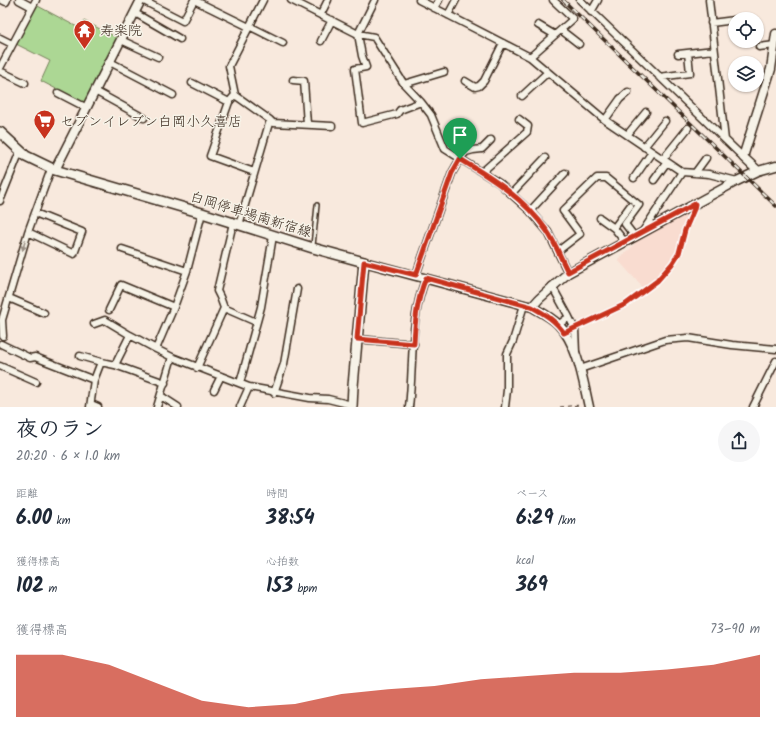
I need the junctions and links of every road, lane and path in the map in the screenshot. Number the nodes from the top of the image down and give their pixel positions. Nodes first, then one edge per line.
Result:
1 (2, 0) edge
2 (7, 0) edge
3 (19, 0) edge
4 (36, 0) edge
5 (142, 0) edge
6 (263, 0) edge
7 (291, 0) edge
8 (328, 0) edge
9 (376, 0) edge
10 (419, 0) edge
11 (439, 0) edge
12 (456, 0) edge
13 (553, 0) edge
14 (580, 0) edge
15 (598, 0) edge
16 (709, 0) edge
17 (32, 7) junction
18 (434, 8) junction
19 (591, 12) junction
20 (135, 13) junction
21 (320, 14) junction
22 (448, 15) junction
23 (332, 20) junction
24 (728, 21) edge
25 (711, 23) junction
26 (538, 25) dead end
27 (249, 27) junction
28 (561, 30) junction
29 (358, 34) junction
30 (776, 34) edge
31 (555, 35) junction
32 (0, 38) edge
33 (180, 39) dead end
34 (121, 40) junction
35 (321, 41) dead end
36 (283, 43) dead end
37 (503, 43) junction
38 (12, 44) junction
39 (579, 44) dead end
40 (764, 47) edge
41 (775, 47) edge
42 (714, 50) junction
43 (688, 53) junction
44 (678, 54) dead end
45 (158, 57) dead end
46 (530, 57) junction
47 (110, 62) junction
48 (0, 68) edge
49 (0, 71) edge
50 (444, 72) dead end
51 (548, 72) junction
52 (659, 77) junction
53 (293, 80) dead end
54 (465, 81) dead end
55 (192, 82) dead end
56 (25, 83) dead end
57 (404, 84) junction
58 (95, 91) junction
59 (628, 92) dead end
60 (58, 93) dead end
61 (173, 95) dead end
62 (235, 95) junction
63 (522, 96) dead end
64 (229, 102) junction
65 (421, 102) junction
66 (87, 108) junction
67 (646, 112) dead end
68 (144, 118) dead end
69 (519, 119) dead end
70 (270, 120) junction
71 (605, 120) junction
72 (665, 121) dead end
73 (307, 124) junction
74 (332, 126) dead end
75 (688, 128) dead end
76 (0, 132) edge
77 (627, 135) junction
78 (491, 140) dead end
79 (725, 140) junction
80 (644, 147) junction
81 (20, 151) junction
82 (652, 152) junction
83 (744, 157) junction
84 (545, 158) dead end
85 (706, 158) dead end
86 (460, 159) junction
87 (665, 161) junction
88 (776, 166) edge
89 (53, 170) junction
90 (758, 171) junction
91 (254, 172) junction
92 (482, 172) junction
93 (682, 172) junction
94 (565, 173) dead end
95 (695, 173) junction
96 (634, 178) dead end
97 (654, 180) dead end
98 (736, 181) junction
99 (3, 186) edge
100 (512, 193) junction
101 (0, 201) edge
102 (317, 205) dead end
103 (630, 206) dead end
104 (530, 211) junction
105 (35, 213) junction
106 (202, 213) junction
107 (691, 216) dead end
108 (600, 218) dead end
109 (236, 224) junction
110 (614, 228) junction
111 (28, 232) junction
112 (638, 235) junction
113 (273, 236) junction
114 (625, 242) junction
115 (122, 248) dead end
116 (312, 248) junction
117 (558, 251) junction
118 (364, 262) junction
119 (187, 270) junction
120 (568, 272) junction
121 (416, 275) junction
122 (426, 278) junction
123 (552, 286) junction
124 (297, 289) dead end
125 (9, 298) junction
126 (524, 305) junction
127 (174, 306) junction
128 (532, 307) junction
129 (224, 308) junction
130 (109, 310) dead end
131 (44, 313) dead end
132 (569, 317) junction
133 (256, 322) junction
134 (94, 324) dead end
135 (558, 325) junction
136 (575, 329) junction
137 (2, 335) edge
138 (130, 335) junction
139 (357, 339) junction
140 (414, 344) junction
141 (1, 346) edge
142 (156, 349) junction
143 (776, 349) edge
144 (80, 356) dead end
145 (172, 357) junction
146 (576, 357) junction
147 (776, 361) edge
148 (101, 362) junction
149 (115, 365) junction
150 (0, 366) edge
151 (197, 368) junction
152 (580, 368) junction
153 (221, 376) junction
154 (94, 380) junction
155 (36, 382) dead end
156 (165, 383) junction
157 (240, 384) junction
158 (249, 387) junction
159 (214, 390) dead end
160 (274, 393) junction
161 (161, 396) junction
162 (90, 405) edge
163 (352, 406) edge
164 (560, 406) edge
165 (589, 406) edge
166 (98, 407) edge
167 (157, 407) edge
168 (178, 407) edge
169 (240, 407) edge
170 (409, 407) edge
171 (505, 407) edge
172 (753, 407) edge

1 - 2 street
3 - 17 street
4 - 17 street
5 - 20 street
5 - 27 street
6 - 27 street
7 - 21 street
8 - 21 street
9 - 29 street
10 - 18 street
11 - 18 street
12 - 22 street
13 - 28 street
14 - 19 street
15 - 19 street
16 - 25 street
17 - 38 street
18 - 22 street
19 - 52 street
20 - 33 street
20 - 34 street
21 - 23 street
22 - 37 street
23 - 29 street
23 - 35 street
24 - 25 street
25 - 42 street
26 - 31 street
27 - 36 street
27 - 62 street
28 - 31 street
28 - 39 street
29 - 57 street
29 - 65 street
30 - 41 street
31 - 46 street
32 - 38 street
34 - 45 street
34 - 47 street
37 - 46 street
37 - 54 street
38 - 48 street
40 - 41 street
41 - 83 street
42 - 43 street
42 - 79 street
43 - 44 street
43 - 52 street
46 - 51 street
47 - 58 street
47 - 61 street
49 - 56 street
50 - 57 street
51 - 63 street
51 - 71 street
52 - 79 street
53 - 73 street
55 - 64 street
57 - 65 street
58 - 66 street
58 - 68 street
59 - 71 street
60 - 66 street
62 - 64 street
62 - 70 street
64 - 91 street
65 - 86 street
66 - 89 street
67 - 77 street
69 - 92 street
70 - 73 street
70 - 91 street
71 - 77 street
72 - 80 street
73 - 74 street
75 - 87 street
76 - 81 main road, 白岡停車場南新宿線
77 - 80 street
78 - 86 street
79 - 83 street
80 - 82 street
81 - 89 main road, 白岡停車場南新宿線
81 - 99 street
82 - 87 street
82 - 96 street
83 - 90 street
84 - 100 street
85 - 95 street
86 - 92 street
86 - 121 street
87 - 93 street
87 - 97 street
88 - 90 street
89 - 105 street
89 - 106 main road, 白岡停車場南新宿線
90 - 98 street
91 - 109 street
92 - 100 street
93 - 95 street
93 - 112 street
94 - 104 street
95 - 98 street
98 - 112 street
99 - 101 street
100 - 104 street
102 - 116 lane
103 - 110 street
104 - 117 street
105 - 111 street
105 - 111 street
106 - 109 main road, 白岡停車場南新宿線
106 - 119 street
107 - 136 path
108 - 110 street
109 - 113 main road, 白岡停車場南新宿線
109 - 129 street
110 - 114 street
111 -> 125 street
112 - 114 street
112 - 117 street
113 - 116 main road, 白岡停車場南新宿線
113 - 133 street
114 - 120 street
115 - 119 street
116 - 118 main road, 白岡停車場南新宿線
117 - 120 street
118 - 121 street
118 - 139 main road
119 - 127 street
120 - 123 street
121 - 122 street
122 - 126 street
122 - 140 street
123 - 128 street
123 - 132 street
124 - 160 street
125 - 131 street
125 - 137 street
126 - 128 street
126 - 171 street
127 - 130 street
127 - 142 street
128 - 135 street
129 - 133 street
129 - 151 street
132 - 135 street
132 - 136 street
133 - 157 street
134 - 138 street
135 - 146 street
136 - 146 street
137 - 141 street
138 - 142 street
138 - 149 street
139 - 140 street
139 - 163 main road
140 - 170 street
141 - 154 street
142 - 145 street
143 - 152 street
144 - 148 street
145 - 151 street
145 - 156 street
146 - 152 street
147 - 172 street
148 - 149 street
148 - 154 street
149 - 156 street
150 - 155 street
151 - 153 street
152 - 165 street
153 - 157 street
153 - 159 street
154 - 162 street
156 - 161 street
157 - 158 street
158 - 160 street
158 - 169 street
160 - 163 street
161 - 167 street
161 - 168 street
162 - 166 street
164 - 165 path

